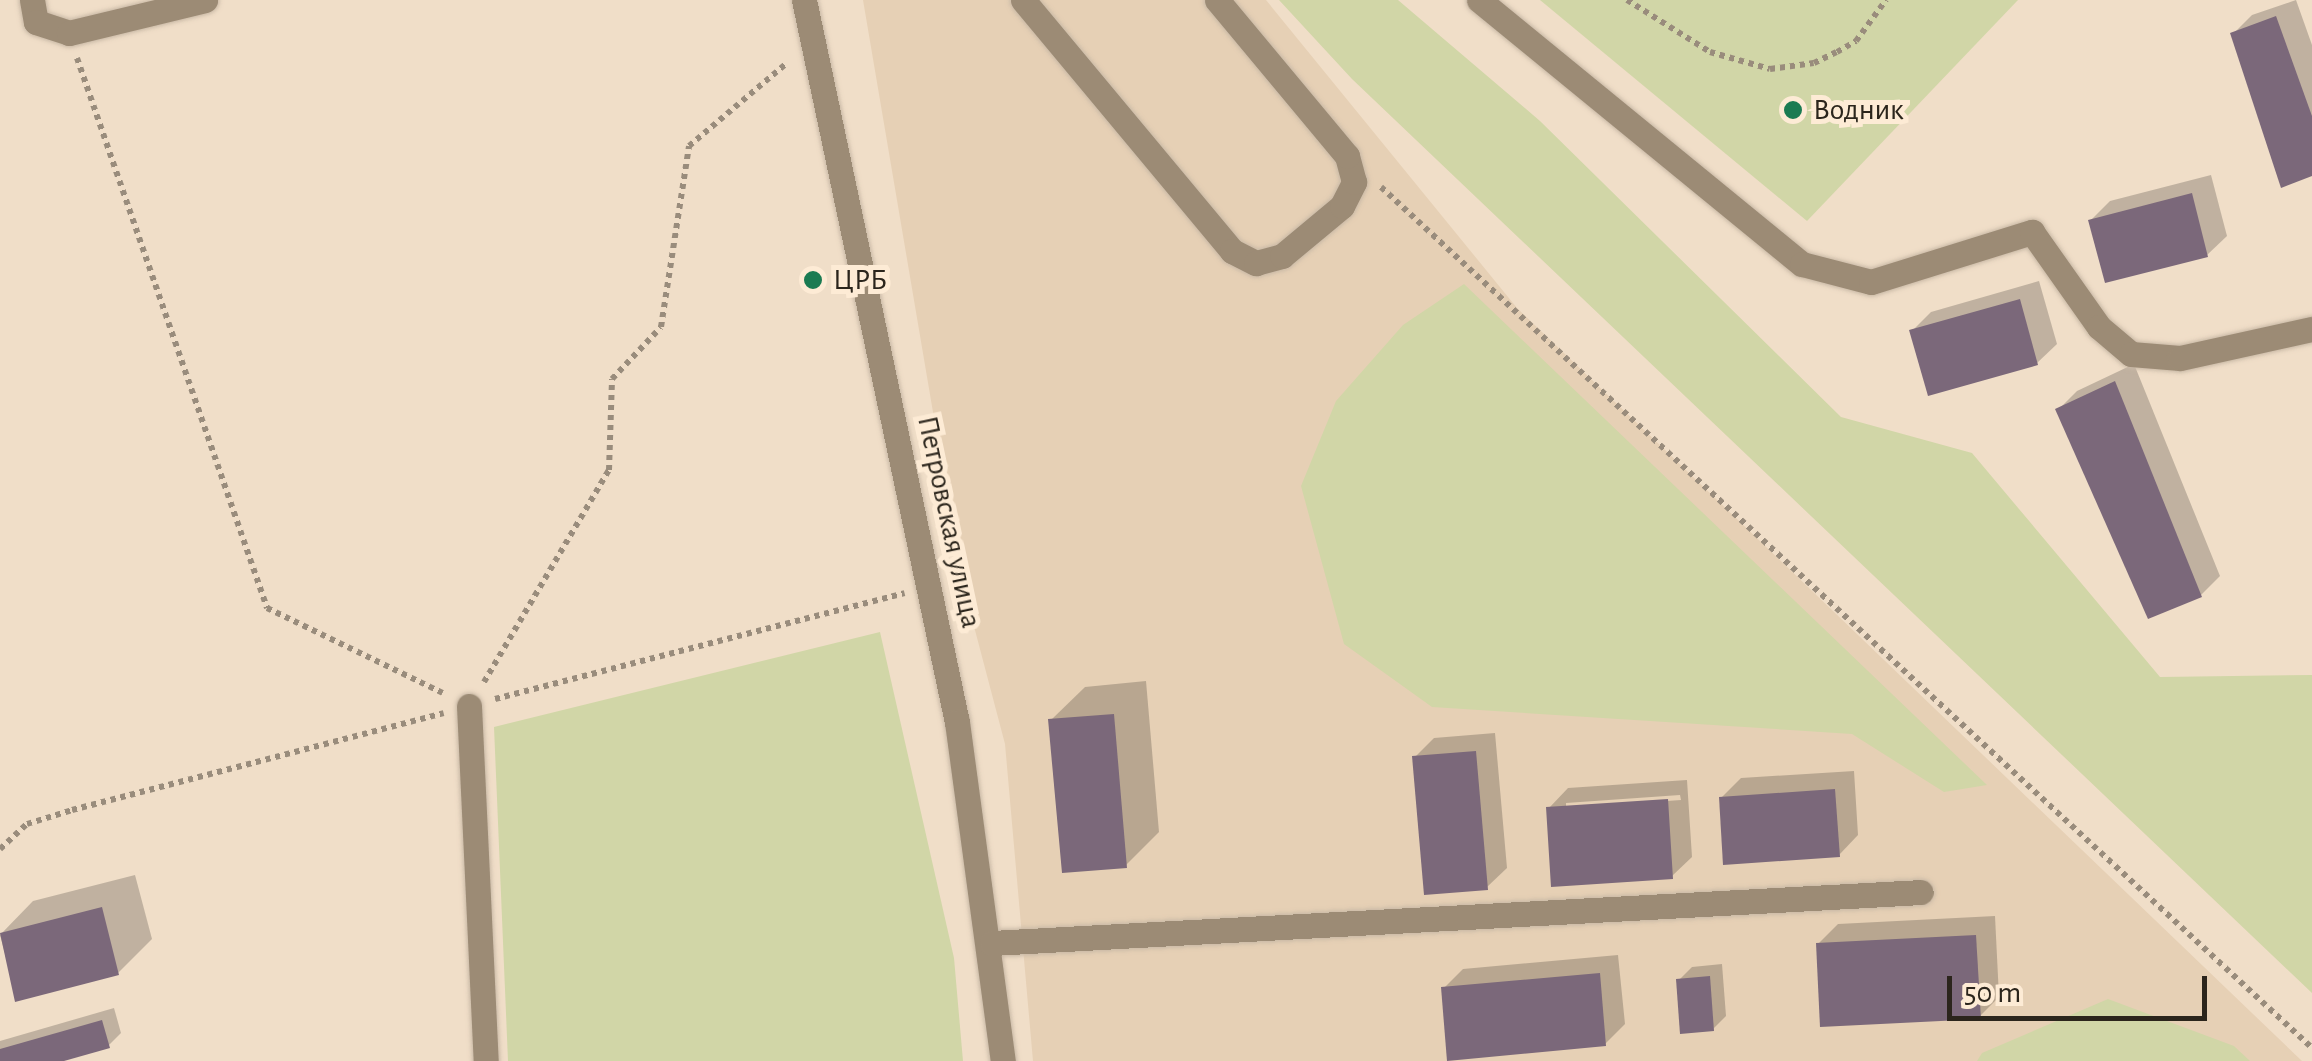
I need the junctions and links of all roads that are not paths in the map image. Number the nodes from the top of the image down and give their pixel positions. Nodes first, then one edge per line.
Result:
1 (32, 0) edge
2 (205, 0) edge
3 (804, 0) edge
4 (1023, 0) edge
5 (1216, 0) edge
6 (1479, 0) edge
7 (2312, 329) edge
8 (469, 706) road end
9 (1922, 892) dead end
10 (992, 943) junction
11 (486, 1061) edge
12 (1003, 1061) edge

1 - 2 street
3 - 10 street, Петровская улица
4 - 5 street
6 - 7 street
8 - 11 street
9 - 10 street
10 - 12 street, Петровская улица

